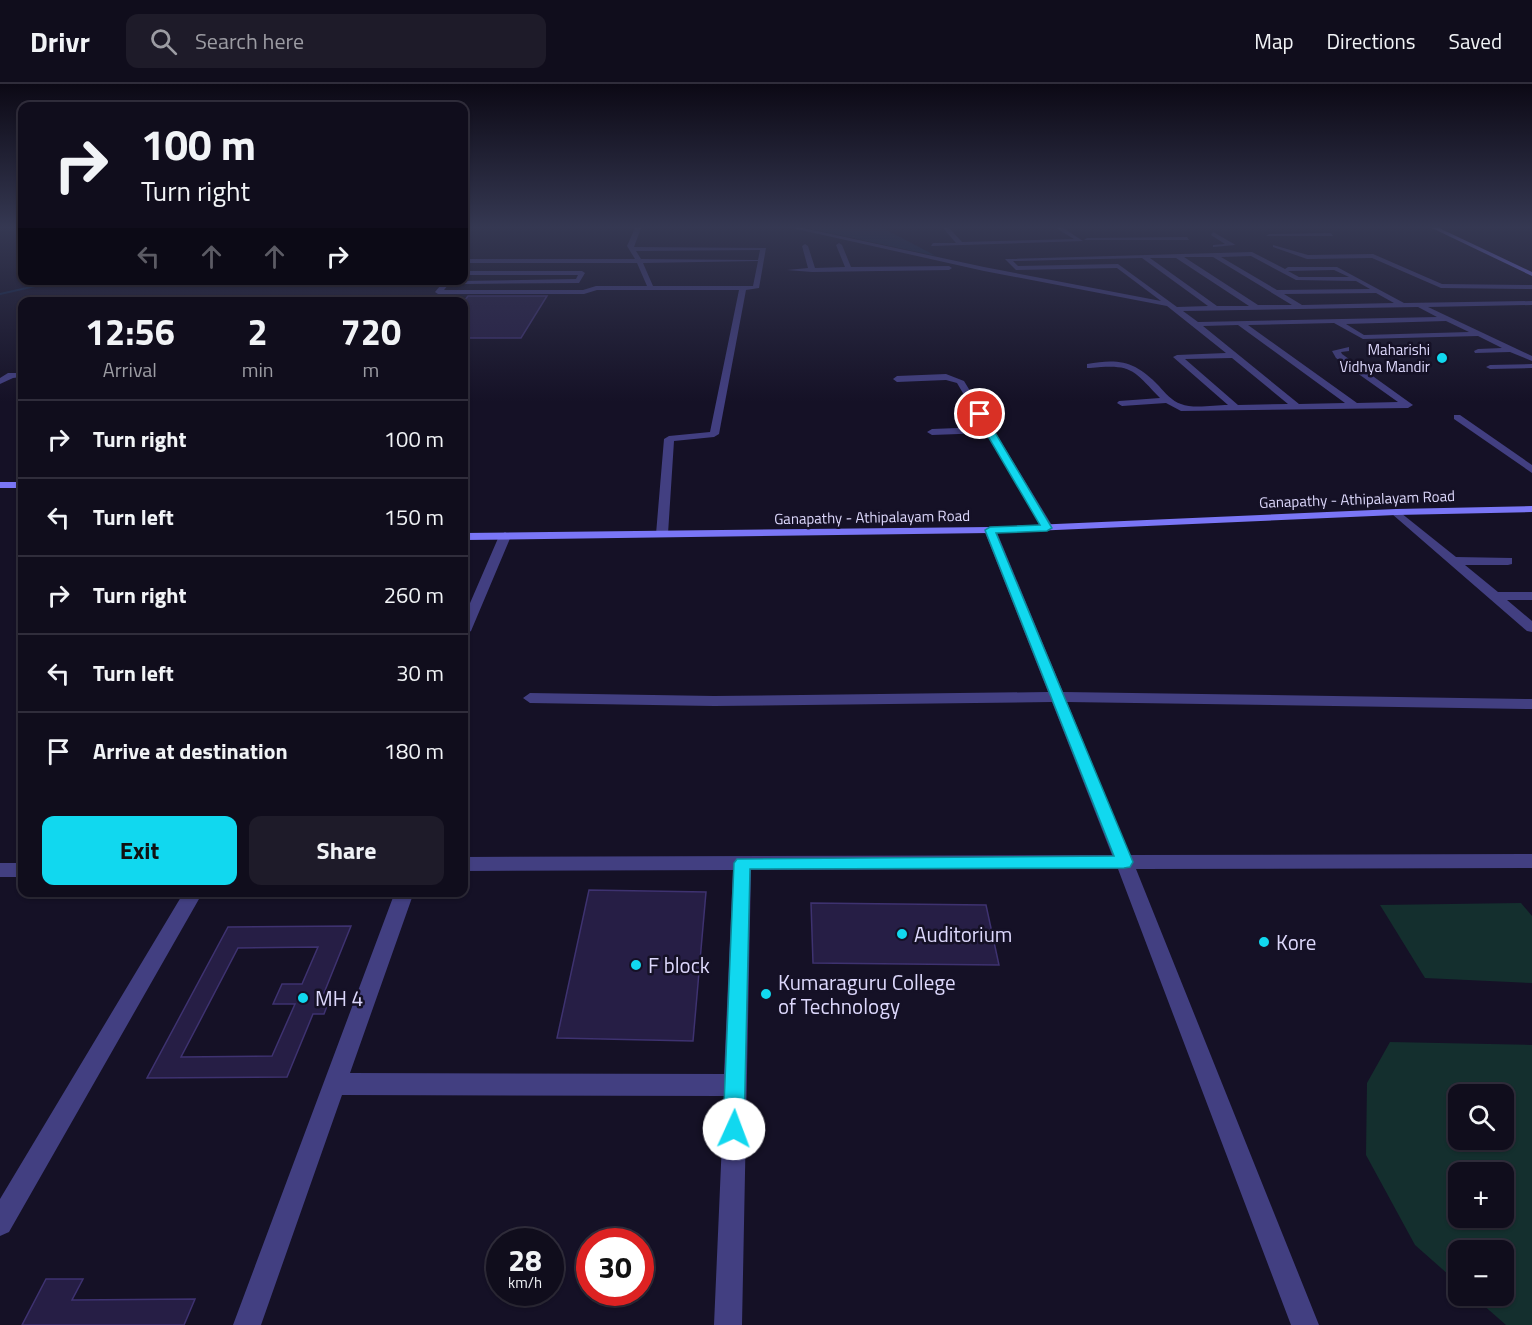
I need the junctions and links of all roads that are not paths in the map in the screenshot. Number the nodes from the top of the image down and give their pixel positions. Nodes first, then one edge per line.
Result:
1 (444, 286) edge
2 (756, 286) edge
3 (1069, 286) edge
4 (1145, 286) edge
5 (1184, 286) edge
6 (1223, 286) edge
7 (1266, 286) edge
8 (1369, 286) edge
9 (1441, 286) edge
10 (1532, 287) edge
11 (651, 288) joint
12 (743, 288) junction
13 (1378, 291) junction
14 (1277, 292) junction
15 (1532, 303) edge
16 (1403, 306) junction
17 (1419, 306) junction
18 (1173, 307) junction
19 (1302, 307) junction
20 (1257, 308) junction
21 (1216, 309) junction
22 (1447, 319) junction
23 (1324, 322) junction
24 (1337, 322) junction
25 (1240, 323) junction
26 (1196, 324) junction
27 (1478, 334) junction
28 (1346, 349) dead end
29 (1511, 350) junction
30 (1478, 351) dead end
31 (1234, 355) junction
32 (1532, 359) edge
33 (1090, 366) dead end
34 (1532, 366) edge
35 (1490, 367) dead end
36 (18, 375) edge
37 (897, 379) dead end
38 (0, 381) edge
39 (1169, 400) junction
40 (1122, 403) dead end
41 (1355, 406) junction
42 (1297, 407) junction
43 (1238, 408) junction
44 (1457, 417) dead end
45 (989, 430) junction
46 (932, 432) dead end
47 (1532, 470) edge
48 (0, 484) edge
49 (18, 485) edge
50 (1531, 509) edge
51 (1396, 512) junction
52 (1047, 528) junction
53 (990, 530) junction
54 (662, 534) junction
55 (505, 536) junction
56 (468, 537) edge
57 (1454, 561) junction
58 (1508, 561) dead end
59 (1496, 596) junction
60 (1532, 596) edge
61 (468, 622) edge
62 (1532, 628) edge
63 (1058, 697) junction
64 (530, 698) dead end
65 (1532, 704) edge
66 (1532, 861) edge
67 (1124, 862) junction
68 (742, 863) junction
69 (468, 864) edge
70 (0, 870) edge
71 (18, 870) edge
72 (191, 897) edge
73 (403, 897) edge
74 (335, 1084) junction
75 (735, 1085) junction
76 (0, 1223) edge
77 (248, 1325) edge
78 (728, 1325) edge
79 (1305, 1325) edge

1 - 11 street
2 - 12 street
3 - 18 street
4 - 18 street
5 - 21 street
6 - 20 street
7 - 14 street
8 - 13 street
9 - 10 street
11 - 12 street
12 - 54 street
13 - 14 street
13 - 16 street
14 - 19 street
15 - 17 street
16 - 17 street
16 - 19 street
17 - 22 street
18 - 21 street
18 - 26 street
19 - 20 street
19 - 23 street
20 - 21 street
22 - 24 street
22 - 27 street
23 - 24 street
23 - 25 street
24 - 27 street
25 - 26 street
25 - 41 street
26 - 31 street
27 - 29 street
28 - 41 street
29 - 30 street
29 - 32 street
31 - 42 street
31 - 43 street
33 - 39 street
34 - 35 street
36 - 38 street
37 - 45 street
39 - 40 street
39 - 43 street
41 - 42 street
42 - 43 street
44 - 47 street
45 - 46 street
45 - 52 street
48 - 49 main road
50 - 51 main road, Ganapathy - Athipalayam Road
51 - 52 main road, Ganapathy - Athipalayam Road
51 - 57 street
52 - 53 main road, Ganapathy - Athipalayam Road
53 - 54 main road, Ganapathy - Athipalayam Road
53 - 63 street
54 - 55 main road, Ganapathy - Athipalayam Road
55 - 56 main road, Ganapathy - Athipalayam Road
55 - 61 street
57 - 58 street
57 - 59 street
59 - 60 street
59 - 62 street
63 - 64 street
63 - 65 street
63 - 67 street
66 - 67 street
67 - 68 street
67 - 79 street
68 - 69 street
68 - 75 street
70 - 71 street
72 - 76 street
73 - 74 street
74 - 75 street
74 - 77 street
75 - 78 street

